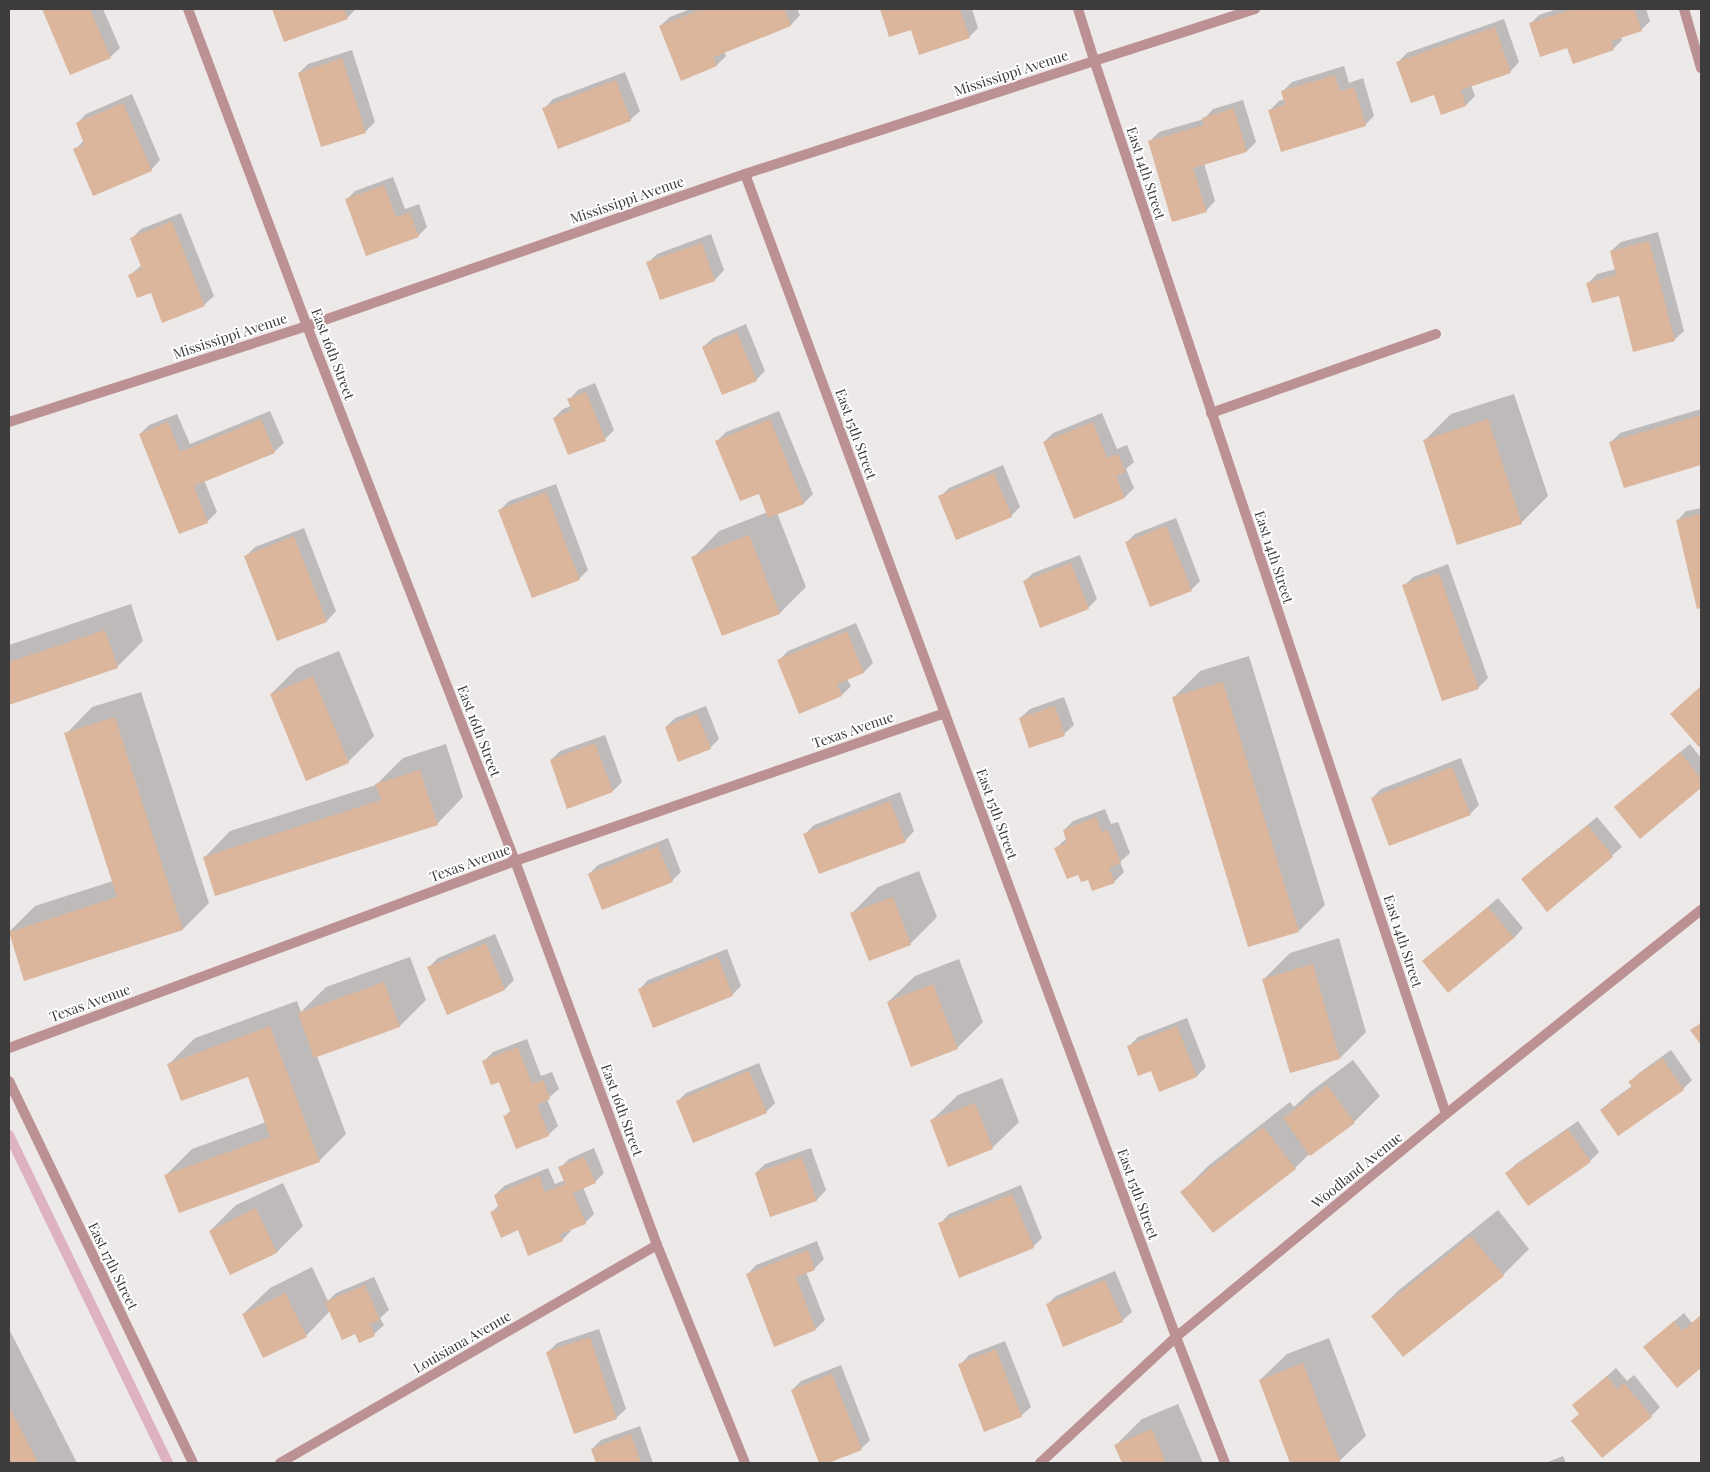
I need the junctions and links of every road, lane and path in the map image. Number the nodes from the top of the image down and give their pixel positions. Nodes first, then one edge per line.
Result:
1 (188, 9) edge
2 (1078, 9) edge
3 (1255, 9) edge
4 (1684, 9) edge
5 (1094, 60) junction
6 (1701, 68) edge
7 (745, 174) junction
8 (307, 326) junction
9 (1436, 334) dead end
10 (1211, 413) junction
11 (9, 422) edge
12 (945, 713) junction
13 (515, 861) junction
14 (1701, 910) edge
15 (9, 1048) edge
16 (9, 1081) edge
17 (1446, 1114) junction
18 (657, 1245) junction
19 (1176, 1337) junction
20 (193, 1463) edge
21 (280, 1463) edge
22 (744, 1463) edge
23 (1040, 1463) edge
24 (1225, 1463) edge

1 - 8 street, East 16th Street
2 - 5 street, East 14th Street
3 - 5 street, Mississippi Avenue
4 - 6 street
5 - 7 street, Mississippi Avenue
5 - 10 street, East 14th Street
7 - 8 street, Mississippi Avenue
7 - 12 street, East 15th Street
8 - 11 street, Mississippi Avenue
8 - 13 street, East 16th Street
9 - 10 street
10 - 17 street, East 14th Street
12 - 13 street, Texas Avenue
12 - 19 street, East 15th Street
13 - 15 street, Texas Avenue
13 - 18 street, East 16th Street
14 - 17 street, Woodland Avenue
16 - 20 street, East 17th Street
17 - 19 street, Woodland Avenue
18 - 21 street, Louisiana Avenue
18 - 22 street, East 16th Street
19 - 23 street, Woodland Avenue
19 - 24 street, East 15th Street

